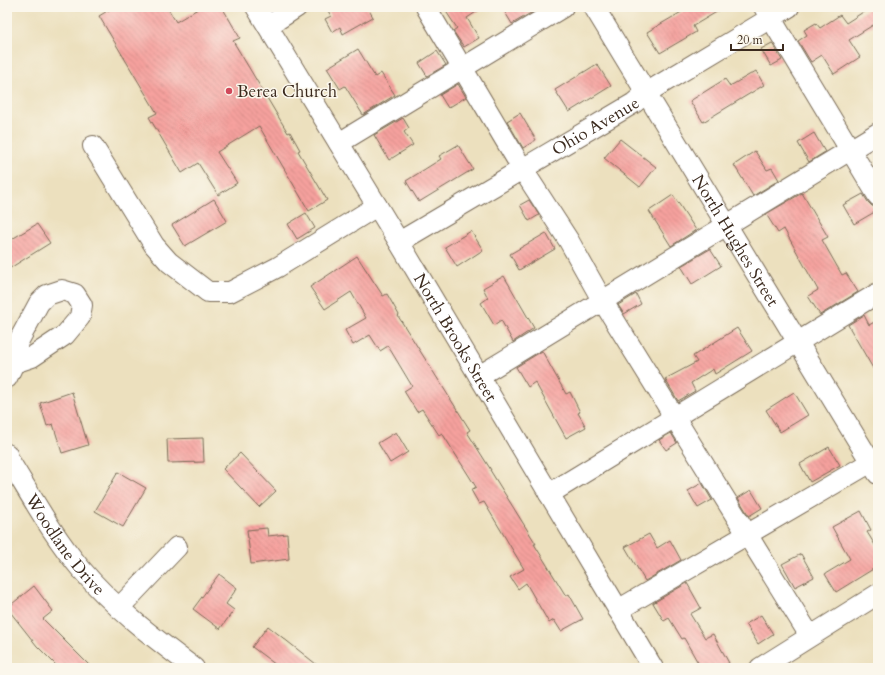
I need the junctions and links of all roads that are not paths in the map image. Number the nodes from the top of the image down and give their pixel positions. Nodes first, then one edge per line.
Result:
1 (256, 7) edge
2 (297, 7) edge
3 (426, 7) edge
4 (563, 7) edge
5 (594, 7) edge
6 (789, 7) edge
7 (768, 12) edge
8 (268, 26) junction
9 (463, 68) junction
10 (646, 93) junction
11 (878, 133) edge
12 (338, 142) junction
13 (93, 146) dead end
14 (850, 150) junction
15 (522, 170) junction
16 (878, 196) edge
17 (377, 206) junction
18 (726, 225) junction
19 (399, 242) junction
20 (878, 293) edge
21 (602, 300) junction
22 (798, 342) junction
23 (479, 376) junction
24 (675, 417) junction
25 (7, 454) edge
26 (876, 465) edge
27 (549, 494) junction
28 (747, 535) junction
29 (177, 547) dead end
30 (878, 594) edge
31 (119, 608) junction
32 (618, 610) junction
33 (810, 636) junction
34 (194, 668) edge
35 (653, 668) edge
36 (760, 668) edge

1 - 8 street, North Brooks Street
2 - 8 street
3 - 9 street
4 - 9 street
5 - 10 street, North Hughes Street
6 - 7 street, Ohio Avenue
7 - 10 street, Ohio Avenue
7 - 14 street
8 - 12 street, North Brooks Street
9 - 12 street
9 - 15 street
10 - 15 street, Ohio Avenue
10 - 18 street, North Hughes Street
11 - 14 street
12 - 17 street, North Brooks Street
13 - 17 street
14 - 16 street
14 - 18 street
15 - 19 street, Ohio Avenue
15 - 21 street
17 - 19 street, North Brooks Street
18 - 21 street
18 - 22 street, North Hughes Street
19 - 23 street, North Brooks Street
20 - 22 street
21 - 23 street
21 - 24 street
22 - 24 street
22 - 26 street, North Hughes Street
23 - 27 street, North Brooks Street
24 - 27 street
24 - 28 street
25 - 31 street, Woodlane Drive
26 - 28 street
27 - 32 street, North Brooks Street
28 - 32 street
28 - 33 street
29 - 31 street, Woodlane Drive
30 - 33 street
31 - 34 street, Woodlane Drive
32 - 35 street, North Brooks Street
33 - 36 street

